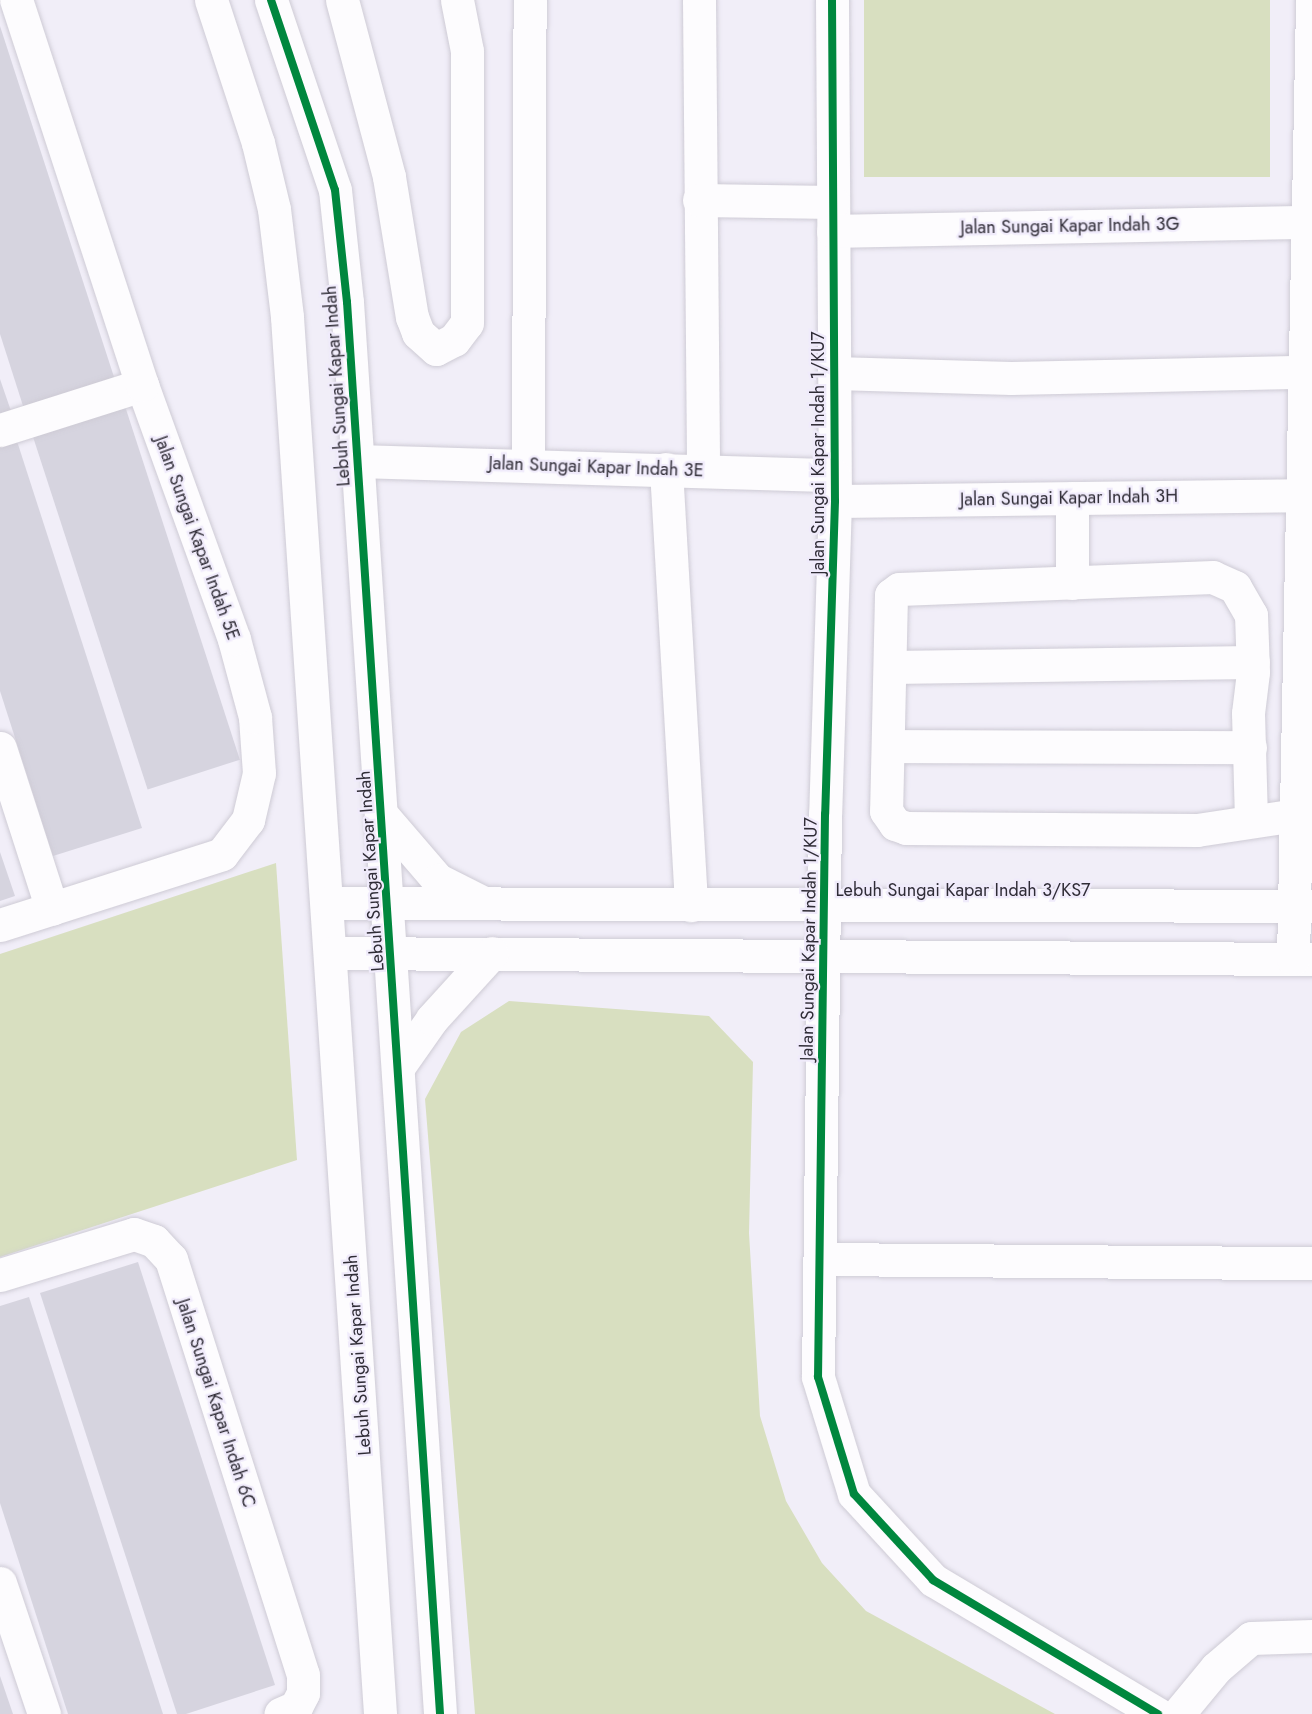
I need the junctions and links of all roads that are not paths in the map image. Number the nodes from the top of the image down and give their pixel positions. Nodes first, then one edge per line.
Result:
1 (16, 0) edge
2 (211, 0) edge
3 (271, 0) edge
4 (342, 0) edge
5 (457, 0) edge
6 (530, 0) edge
7 (699, 0) edge
8 (832, 0) edge
9 (1312, 0) edge
10 (699, 200) junction
11 (833, 216) junction
12 (1308, 222) junction
13 (1309, 313) edge
14 (1305, 372) junction
15 (834, 374) junction
16 (142, 385) junction
17 (0, 430) edge
18 (357, 461) junction
19 (528, 465) junction
20 (666, 469) junction
21 (703, 471) junction
22 (834, 488) junction
23 (1302, 495) junction
24 (1072, 498) junction
25 (1072, 583) junction
26 (1252, 662) junction
27 (890, 667) junction
28 (1305, 681) edge
29 (889, 746) junction
30 (1250, 747) junction
31 (0, 748) edge
32 (382, 815) junction
33 (1251, 820) junction
34 (1301, 824) edge
35 (327, 903) junction
36 (388, 904) junction
37 (486, 904) junction
38 (691, 904) junction
39 (825, 905) junction
40 (1303, 906) edge
41 (52, 909) junction
42 (0, 925) edge
43 (392, 951) junction
44 (332, 952) junction
45 (492, 953) junction
46 (824, 958) junction
47 (1303, 959) edge
48 (399, 1066) junction
49 (819, 1259) junction
50 (1312, 1263) edge
51 (0, 1275) edge
52 (0, 1583) edge
53 (1312, 1636) edge
54 (44, 1714) edge
55 (280, 1714) edge
56 (380, 1714) edge
57 (440, 1714) edge
58 (1158, 1714) edge
59 (1178, 1714) edge

1 - 16 street, Jalan Sungai Kapar Indah 5E
2 - 35 street, Lebuh Sungai Kapar Indah
3 - 18 street, Lebuh Sungai Kapar Indah
4 - 5 street
6 - 19 street
7 - 10 street
8 - 11 street, Jalan Sungai Kapar Indah 1/KU7
9 - 12 street
10 - 11 street, Jalan Sungai Kapar Indah 3G
10 - 21 street
11 - 12 street, Jalan Sungai Kapar Indah 3G
11 - 15 street, Jalan Sungai Kapar Indah 1/KU7
12 - 13 street
13 - 14 street
14 - 15 street
14 - 23 street
15 - 22 street, Jalan Sungai Kapar Indah 1/KU7
16 - 17 street
16 - 41 street, Jalan Sungai Kapar Indah 5E
18 - 19 street, Jalan Sungai Kapar Indah 3E
18 - 32 street, Lebuh Sungai Kapar Indah
19 - 20 street, Jalan Sungai Kapar Indah 3E
20 - 21 street, Jalan Sungai Kapar Indah 3E
20 - 38 street
21 - 22 street, Jalan Sungai Kapar Indah 3E
22 - 24 street, Jalan Sungai Kapar Indah 3H
22 - 39 street, Jalan Sungai Kapar Indah 1/KU7
23 - 24 street, Jalan Sungai Kapar Indah 3H
23 - 28 street
24 - 25 street
25 - 26 street
25 - 27 street
26 - 27 street
26 - 30 street
27 - 29 street
28 - 34 street
29 - 30 street
29 - 33 street
30 - 33 street
31 - 41 street
32 - 36 street, Lebuh Sungai Kapar Indah
32 - 37 street
33 - 34 street
34 - 40 street
35 - 36 street, Lebuh Sungai Kapar Indah 3/KS7
35 - 44 street, Lebuh Sungai Kapar Indah
36 - 37 street, Lebuh Sungai Kapar Indah 3/KS7
36 - 43 street, Lebuh Sungai Kapar Indah
37 - 38 street, Lebuh Sungai Kapar Indah 3/KS7
38 - 39 street, Lebuh Sungai Kapar Indah 3/KS7
39 - 40 street, Lebuh Sungai Kapar Indah 3/KS7
39 - 46 street, Jalan Sungai Kapar Indah 1/KU7
40 - 47 street
41 - 42 street, Jalan Sungai Kapar Indah 5E
43 - 44 street
43 - 45 street
43 - 48 street, Lebuh Sungai Kapar Indah
44 - 56 street, Lebuh Sungai Kapar Indah
45 - 46 street
45 - 48 street
46 - 47 street
46 - 49 street, Jalan Sungai Kapar Indah 1/KU7
48 - 57 street, Lebuh Sungai Kapar Indah
49 - 50 street
49 - 58 street, Jalan Sungai Kapar Indah 1/KU7
51 - 55 street, Jalan Sungai Kapar Indah 6C
52 - 54 street
53 - 59 street

